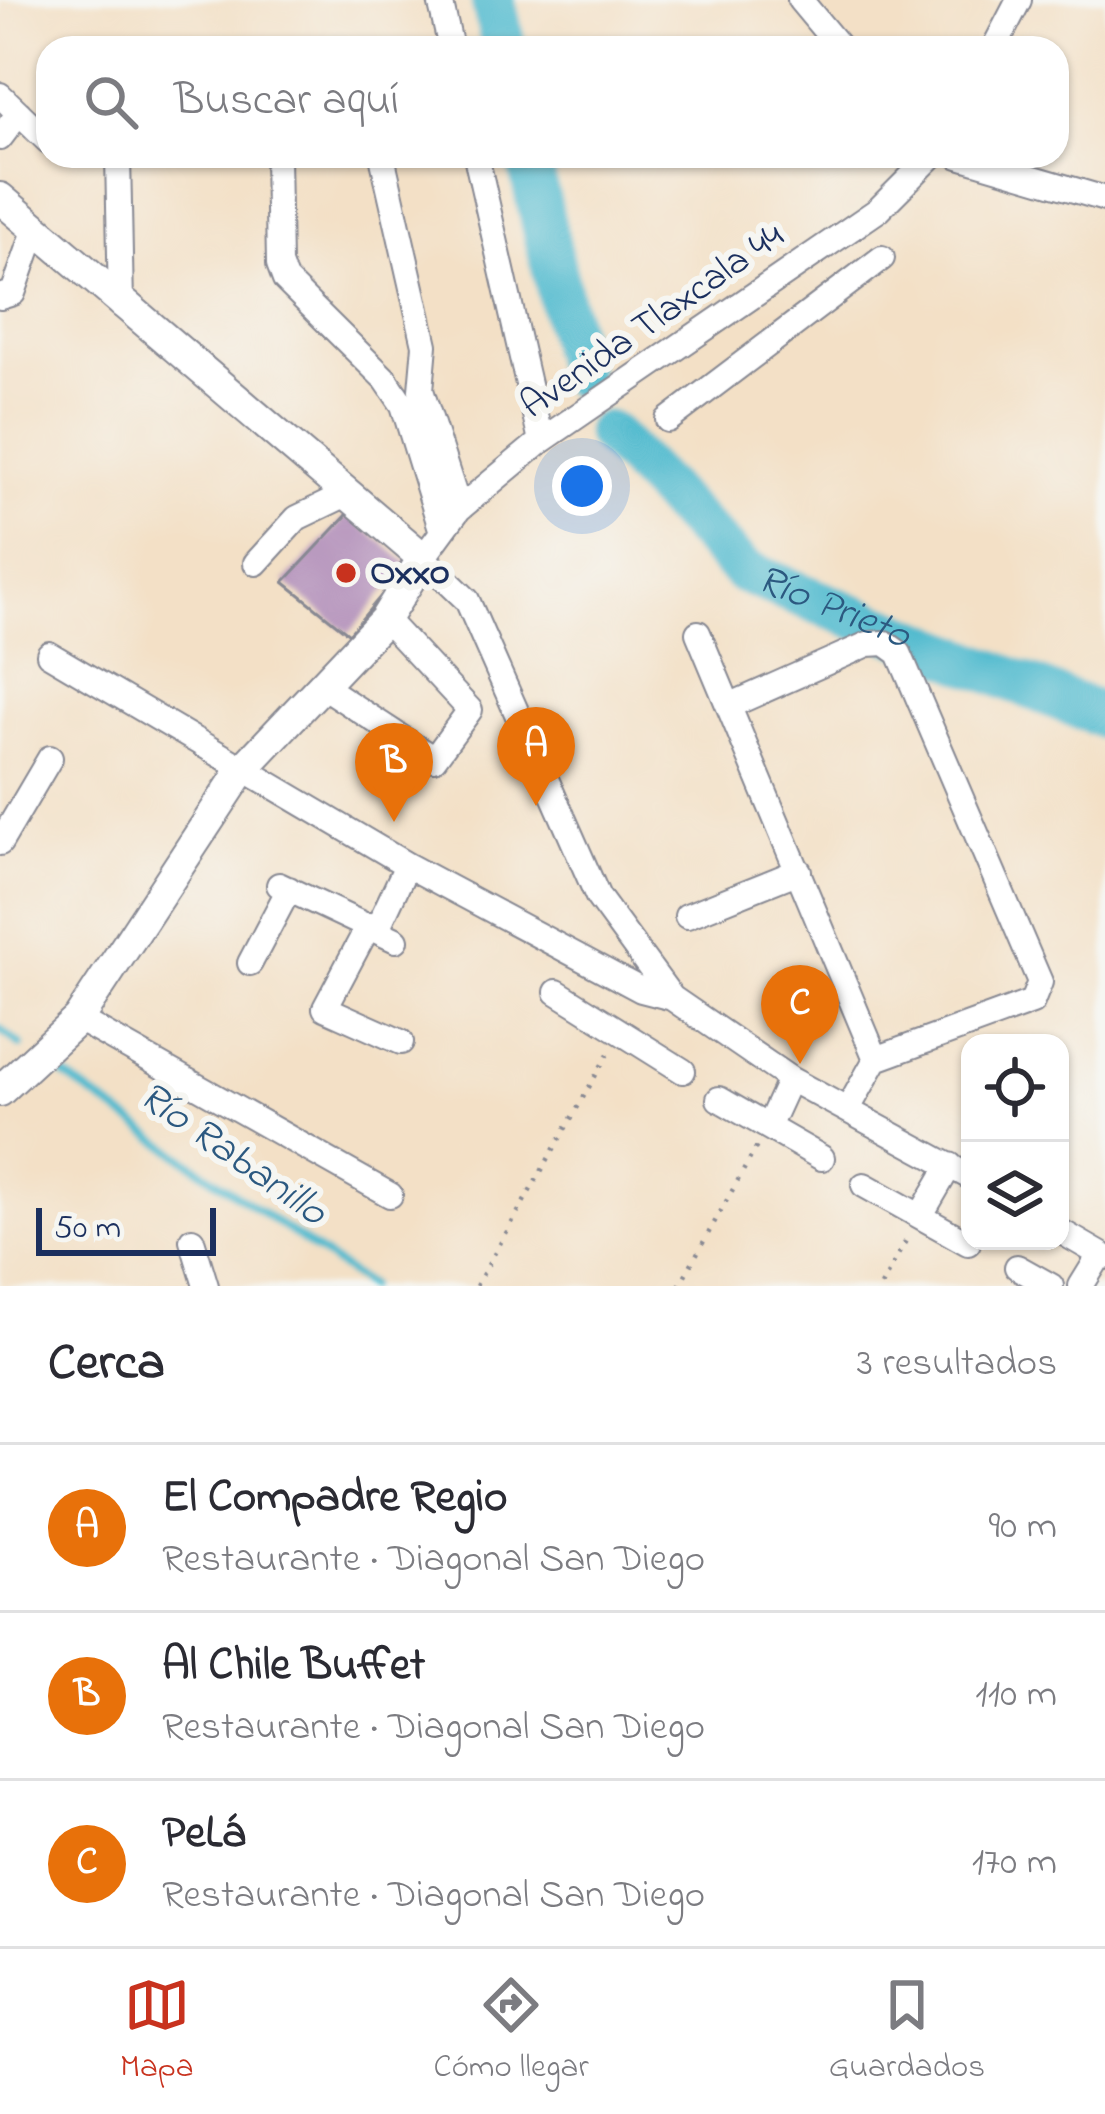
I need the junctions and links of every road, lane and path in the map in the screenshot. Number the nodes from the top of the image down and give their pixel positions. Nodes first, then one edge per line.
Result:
1 (440, 0) edge
2 (800, 0) edge
3 (1019, 0) edge
4 (448, 36) edge
5 (830, 36) edge
6 (1000, 36) edge
7 (9, 104) edge
8 (36, 130) edge
9 (0, 138) edge
10 (118, 168) edge
11 (277, 168) edge
12 (385, 168) edge
13 (479, 168) edge
14 (920, 168) edge
15 (999, 168) edge
16 (0, 199) edge
17 (1105, 199) edge
18 (36, 228) junction
19 (883, 258) dead end
20 (764, 290) junction
21 (0, 297) edge
22 (121, 305) junction
23 (732, 313) junction
24 (790, 325) junction
25 (760, 348) junction
26 (668, 420) dead end
27 (541, 441) junction
28 (347, 494) junction
29 (459, 509) junction
30 (442, 532) junction
31 (423, 558) junction
32 (256, 563) dead end
33 (386, 619) junction
34 (698, 633) dead end
35 (49, 654) dead end
36 (505, 679) junction
37 (324, 687) junction
38 (731, 706) junction
39 (470, 710) junction
40 (50, 758) dead end
41 (242, 770) junction
42 (0, 843) edge
43 (407, 865) junction
44 (800, 871) junction
45 (687, 916) dead end
46 (381, 931) junction
47 (250, 963) dead end
48 (641, 990) junction
49 (557, 992) dead end
50 (672, 998) junction
51 (78, 1019) junction
52 (620, 1031) junction
53 (401, 1042) dead end
54 (876, 1059) junction
55 (683, 1071) dead end
56 (790, 1078) junction
57 (0, 1091) edge
58 (719, 1099) dead end
59 (848, 1109) junction
60 (769, 1125) junction
61 (822, 1159) dead end
62 (960, 1171) edge
63 (864, 1186) dead end
64 (390, 1195) dead end
65 (921, 1215) junction
66 (1069, 1236) edge
67 (961, 1239) edge
68 (192, 1240) dead end
69 (1102, 1256) edge
70 (1017, 1267) dead end
71 (206, 1286) edge
72 (476, 1286) edge
73 (679, 1286) edge
74 (881, 1286) edge
75 (1051, 1286) edge
76 (1081, 1286) edge

1 - 4 street
2 - 5 street
3 - 6 street
7 - 8 street
7 - 9 street
10 - 22 street
11 - 30 street
12 - 29 street
13 - 27 street
14 - 20 street, Avenida Tlaxcala 44
15 - 17 street
16 - 18 main road
18 - 21 street
18 - 22 main road
19 - 24 street
20 - 23 street, Avenida Tlaxcala 44
20 - 24 street
22 - 28 main road
23 - 25 street
23 - 27 street, Avenida Tlaxcala 44
24 - 25 street
25 - 26 street
27 - 29 street, Avenida Tlaxcala 44
28 - 31 main road
28 - 32 street
29 - 30 street, Avenida Tlaxcala 44
30 - 31 street, Avenida Tlaxcala 44
31 - 33 main road
31 - 36 street
33 - 37 main road
33 - 39 street
34 - 38 street
35 - 41 street
36 - 39 street
36 - 50 street
37 - 39 street
37 - 41 main road
38 - 44 street
38 - 54 street
40 - 42 street
41 - 43 street
41 - 51 main road
43 - 46 street
43 - 48 street
44 - 45 street
44 - 54 street
46 - 47 street
46 - 53 street
48 - 50 street
48 - 52 street
49 - 52 street
50 - 56 street
51 - 57 main road
51 - 64 street
52 - 55 street
52 - 72 path
54 - 59 street
56 - 59 street
56 - 60 street
58 - 60 street
59 - 62 street
60 - 61 street
60 - 73 path
62 - 65 street
63 - 65 street
65 - 67 street
65 - 74 path
66 - 69 street
68 - 71 street
69 - 76 street
70 - 75 street

